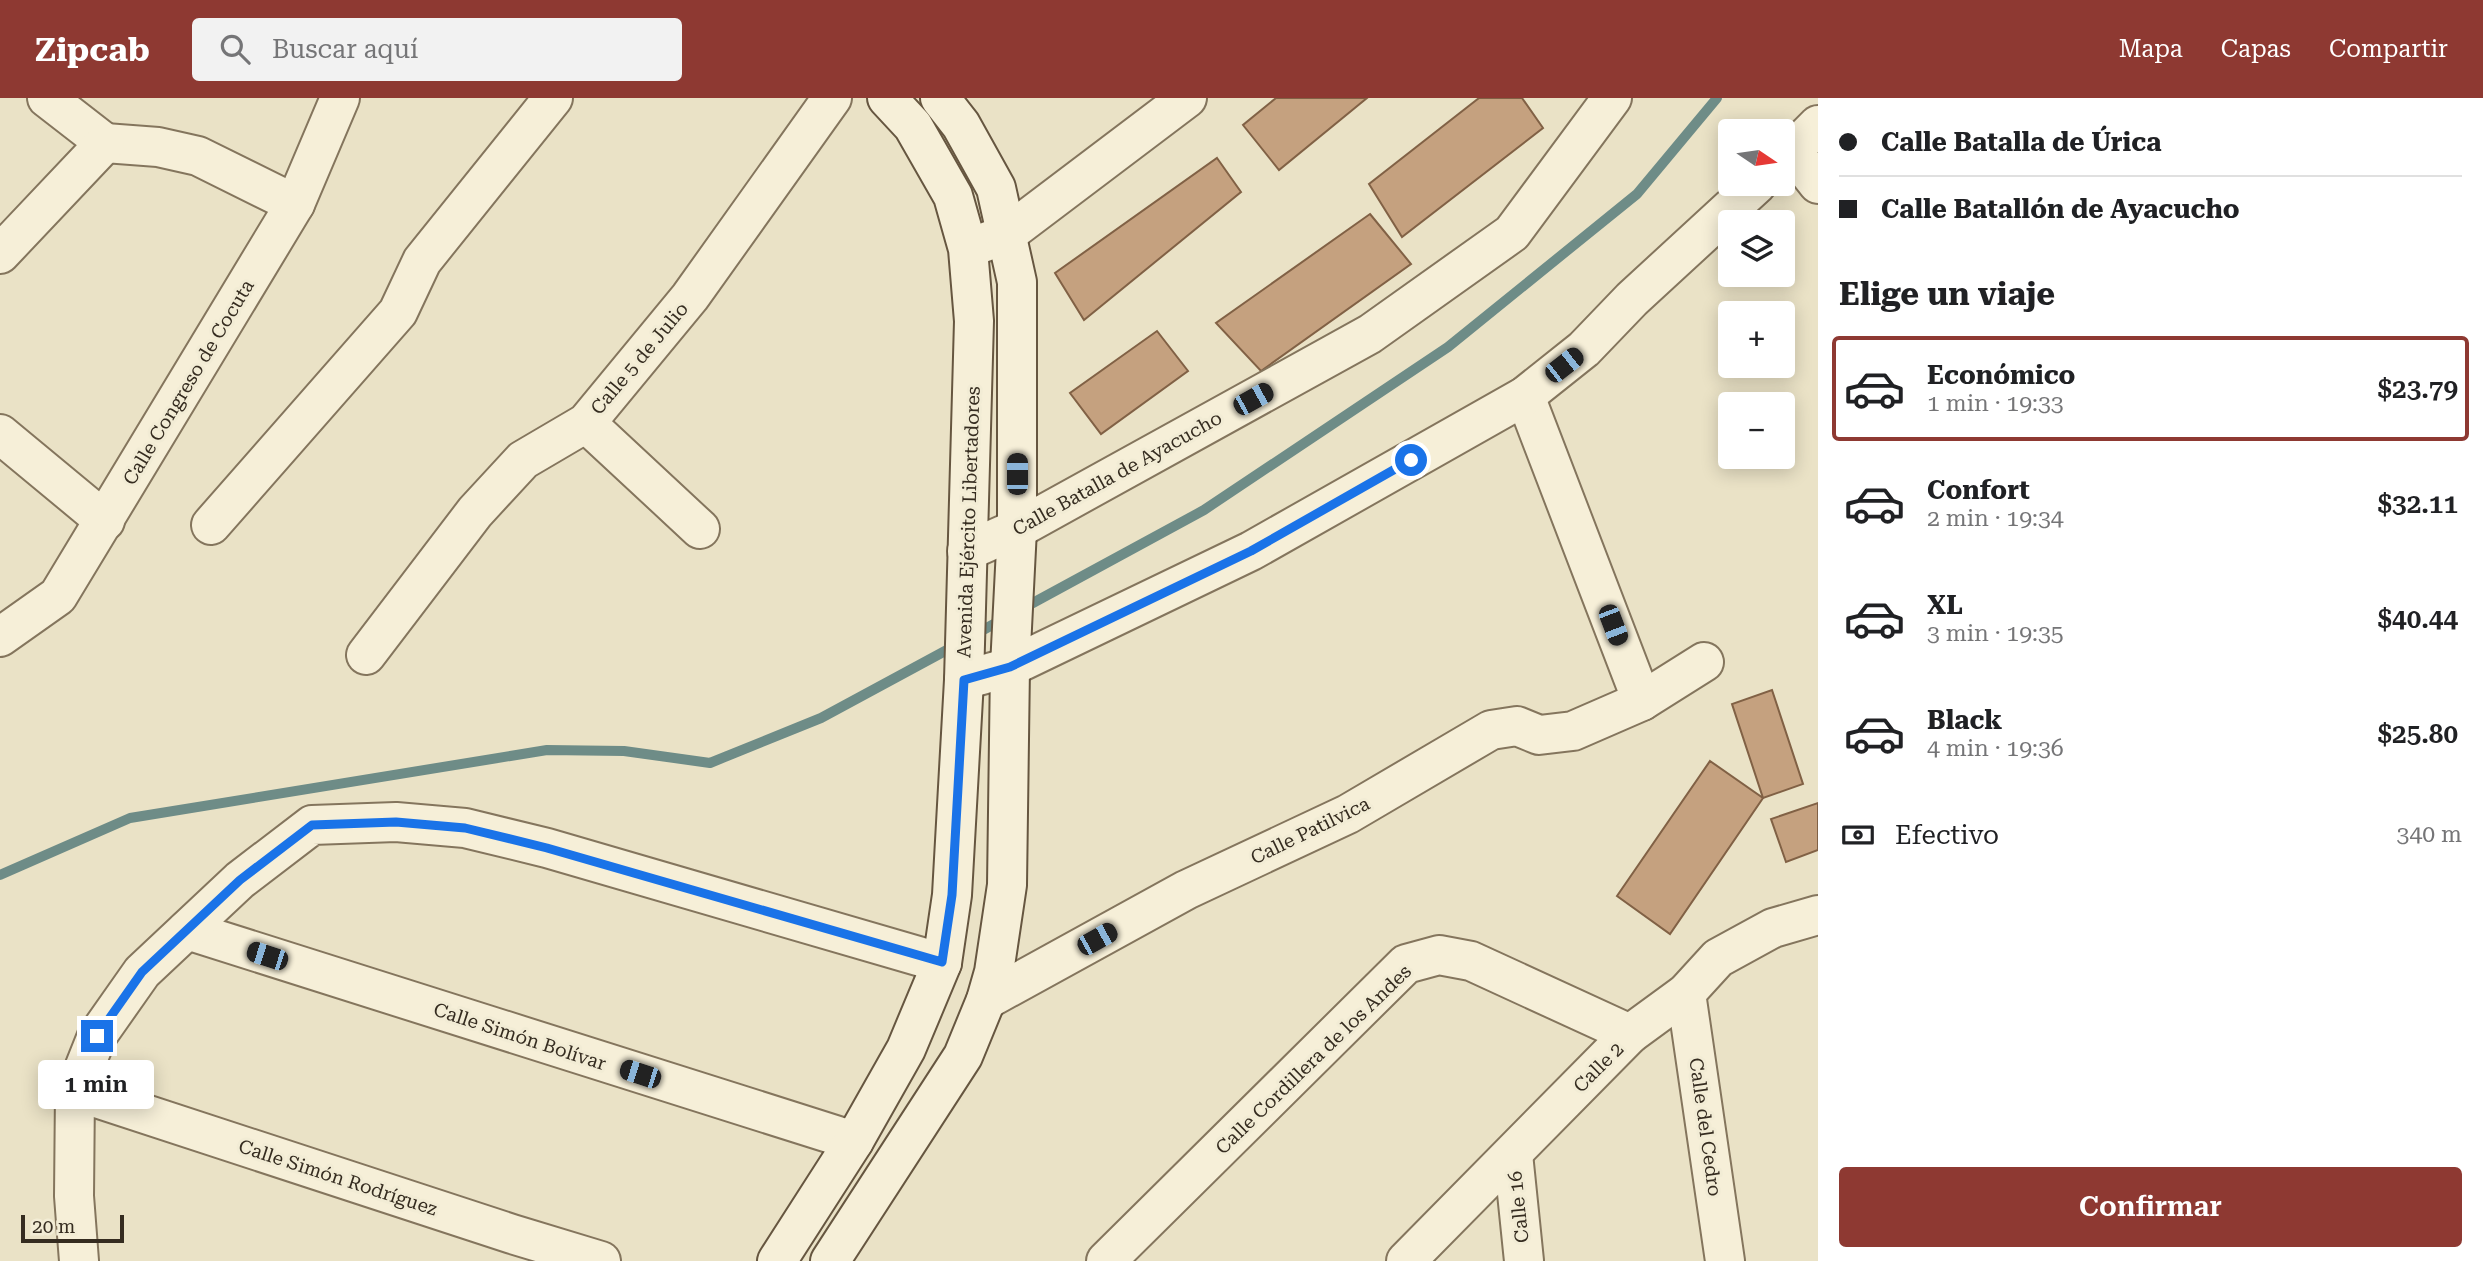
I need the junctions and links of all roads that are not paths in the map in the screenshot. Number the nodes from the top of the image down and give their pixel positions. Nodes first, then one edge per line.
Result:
1 (47, 98) edge
2 (340, 98) edge
3 (554, 98) edge
4 (832, 98) edge
5 (887, 98) edge
6 (940, 98) edge
7 (1187, 98) edge
8 (1612, 98) edge
9 (105, 143) junction
10 (1798, 145) edge
11 (1818, 184) edge
12 (1744, 196) edge
13 (295, 204) junction
14 (1007, 234) junction
15 (968, 249) junction
16 (0, 254) edge
17 (1525, 396) junction
18 (586, 423) junction
19 (0, 434) edge
20 (105, 521) junction
21 (211, 525) dead end
22 (701, 529) dead end
23 (1017, 529) junction
24 (967, 551) junction
25 (0, 637) edge
26 (366, 655) dead end
27 (1704, 662) dead end
28 (1010, 667) junction
29 (964, 680) junction
30 (1642, 701) junction
31 (1818, 915) edge
32 (187, 930) junction
33 (942, 962) junction
34 (1686, 993) junction
35 (986, 1000) junction
36 (1630, 1034) junction
37 (75, 1091) junction
38 (853, 1141) junction
39 (1513, 1154) junction
40 (79, 1261) edge
41 (601, 1261) edge
42 (777, 1261) edge
43 (830, 1261) edge
44 (1105, 1261) edge
45 (1406, 1261) edge
46 (1524, 1261) edge
47 (1725, 1261) edge

1 - 9 street
2 - 13 street, Calle Congreso de Cocuta
3 - 21 street
4 - 18 street, Calle 5 de Julio
5 - 15 street, Avenida Ejército Libertadores
6 - 14 street
7 - 14 street
8 - 23 street, Calle Batalla de Ayacucho
9 - 13 street
9 - 16 street
10 - 11 street
12 - 17 street
13 - 20 street, Calle Congreso de Cocuta
14 - 15 street
14 - 23 street
15 - 24 street, Avenida Ejército Libertadores
17 - 28 street
17 - 30 street
18 - 22 street
18 - 26 street, Calle 5 de Julio
19 - 20 street
20 - 25 street, Calle Congreso de Cocuta
23 - 24 street, Calle Batalla de Ayacucho
23 - 28 street
24 - 29 street, Avenida Ejército Libertadores
27 - 30 street, Calle Patilvica
28 - 29 street
28 - 35 street
29 - 33 street, Avenida Ejército Libertadores
30 - 35 street, Calle Patilvica
31 - 34 street, Calle 2
32 - 33 street
32 - 37 street
32 - 38 street, Calle Simón Bolívar
33 - 38 street, Avenida Ejército Libertadores
34 - 36 street, Calle 2
34 - 47 street, Calle del Cedro
35 - 43 street
36 - 39 street, Calle 2
36 - 44 street, Calle Cordillera de los Andes
37 - 40 street
37 - 41 street, Calle Simón Rodríguez
38 - 42 street, Avenida Ejército Libertadores
39 - 45 street, Calle 2
39 - 46 street, Calle 16

